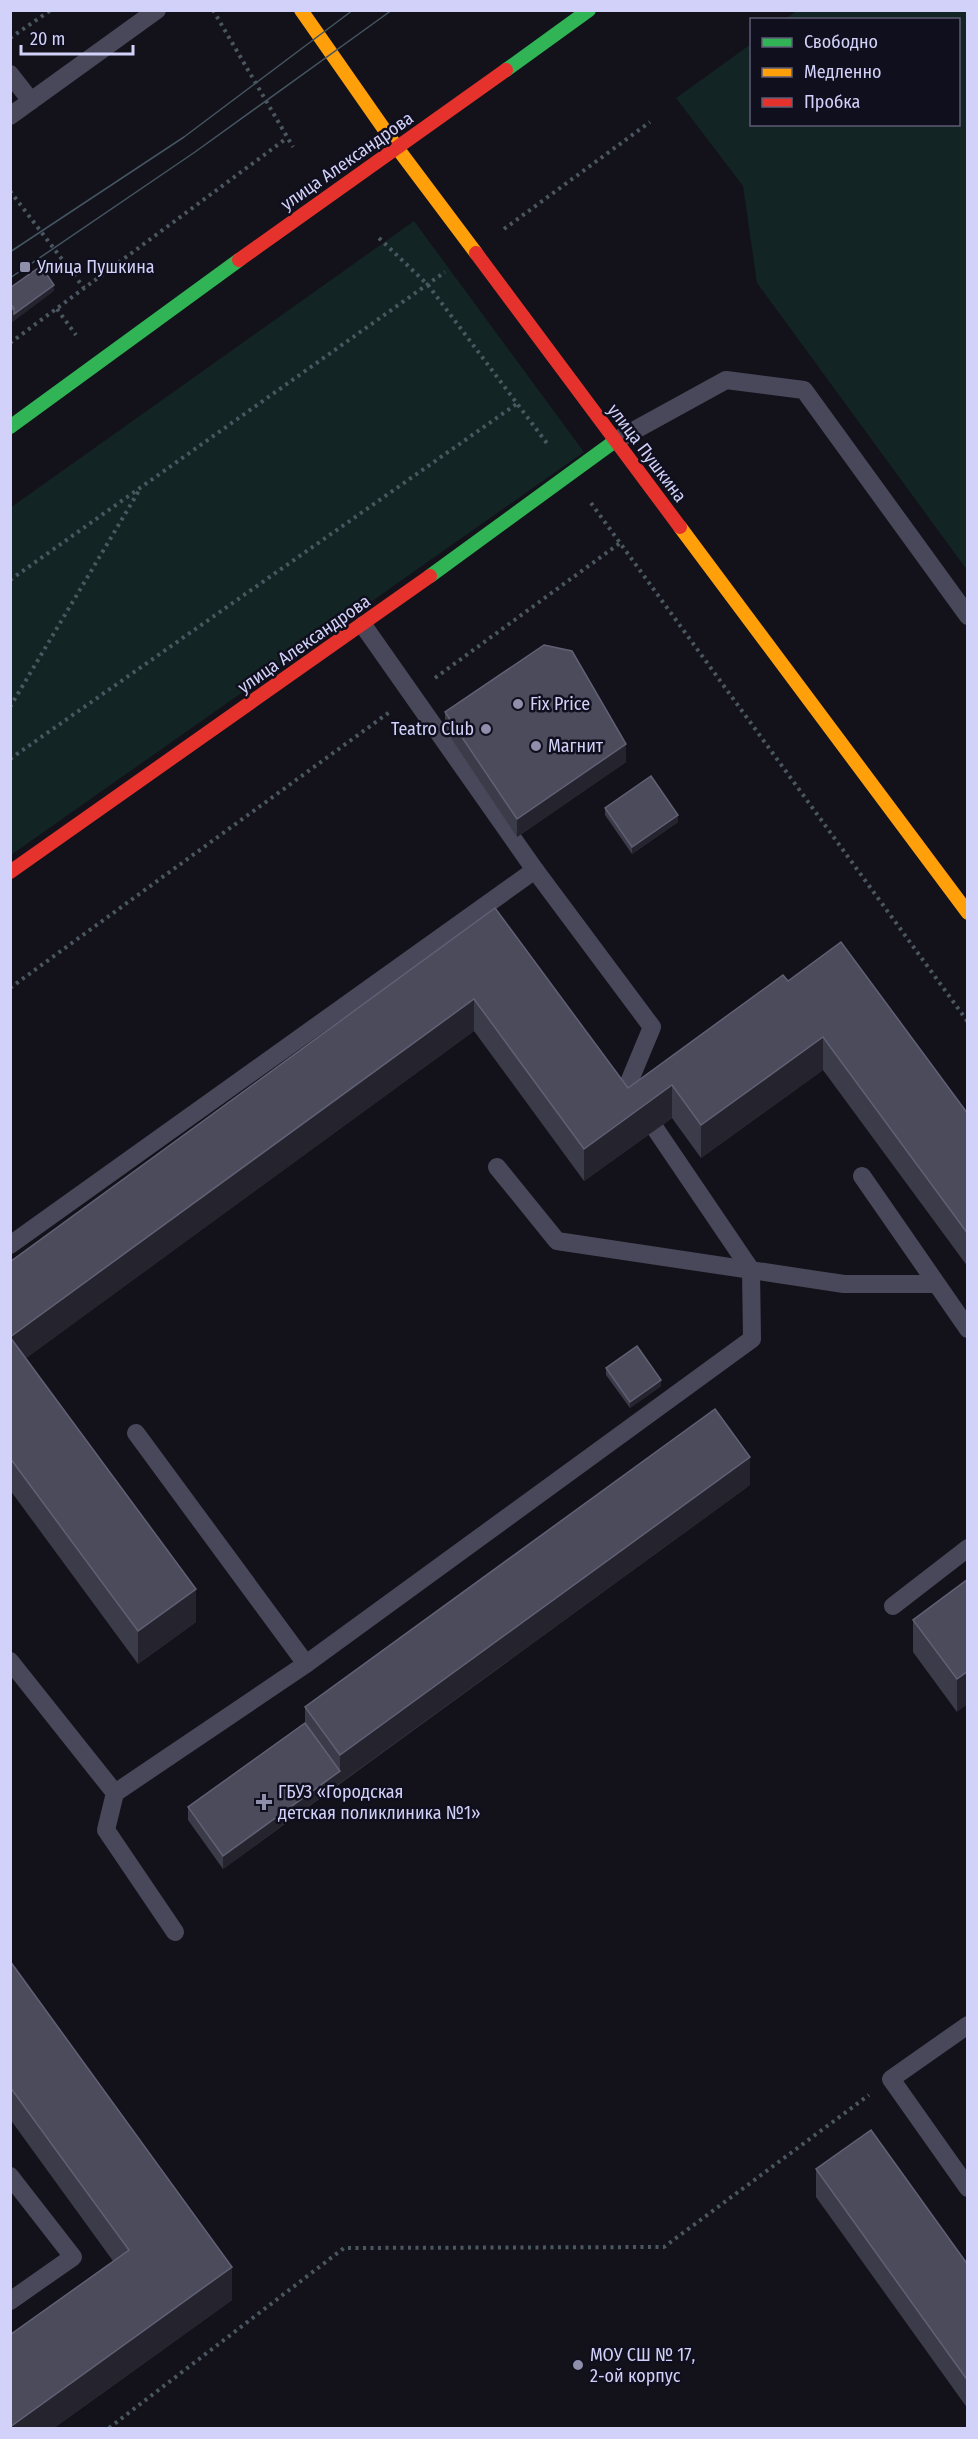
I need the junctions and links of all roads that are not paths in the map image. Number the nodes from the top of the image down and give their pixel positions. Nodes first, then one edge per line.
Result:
1 (157, 10) edge
2 (301, 10) edge
3 (589, 10) edge
4 (10, 74) edge
5 (31, 101) junction
6 (10, 116) edge
7 (398, 148) junction
8 (10, 427) edge
9 (615, 441) junction
10 (968, 616) edge
11 (363, 625) junction
12 (535, 870) junction
13 (10, 872) edge
14 (968, 913) edge
15 (497, 1167) dead end
16 (862, 1176) dead end
17 (10, 1245) edge
18 (751, 1270) junction
19 (935, 1284) junction
20 (968, 1329) edge
21 (136, 1433) dead end
22 (968, 1548) edge
23 (893, 1606) dead end
24 (10, 1661) edge
25 (306, 1664) junction
26 (116, 1793) junction
27 (175, 1932) dead end
28 (968, 2025) edge
29 (10, 2176) edge
30 (968, 2188) edge
31 (10, 2301) edge

1 - 5 lane
2 - 7 street, улица Пушкина
3 - 7 street, улица Александрова
4 - 5 lane
5 - 6 lane
7 - 8 street, улица Александрова
7 - 9 street, улица Пушкина
9 - 10 lane
9 - 11 street, улица Александрова
9 - 14 street, улица Пушкина
11 - 12 lane
11 - 13 street, улица Александрова
12 - 17 lane
12 - 18 lane
15 - 18 lane
16 - 19 lane
18 - 19 lane
18 - 25 lane
19 - 20 lane
21 - 25 lane
22 - 23 lane
24 - 26 lane
25 - 26 lane
26 - 27 lane
28 - 30 lane
29 - 31 lane

